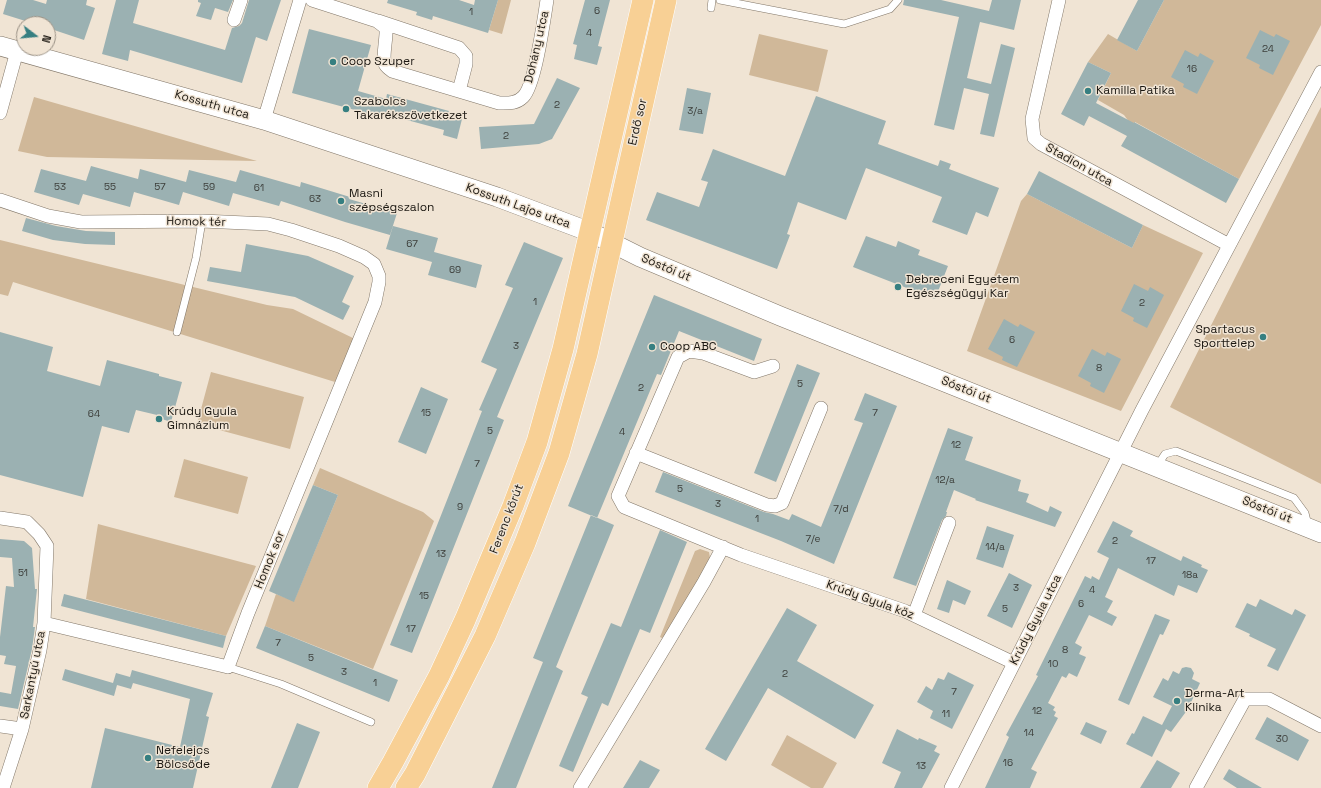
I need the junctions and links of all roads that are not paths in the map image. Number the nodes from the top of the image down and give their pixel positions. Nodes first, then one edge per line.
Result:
1 (241, 0) edge
2 (300, 0) edge
3 (312, 0) edge
4 (547, 0) edge
5 (643, 0) edge
6 (666, 0) edge
7 (720, 0) edge
8 (898, 0) edge
9 (1059, 0) edge
10 (338, 4) edge
11 (234, 20) dead end
12 (377, 21) junction
13 (9, 48) edge
14 (1321, 72) edge
15 (458, 91) junction
16 (0, 113) edge
17 (264, 120) junction
18 (422, 173) joint
19 (0, 200) edge
20 (202, 221) junction
21 (590, 232) junction
22 (612, 244) junction
23 (1229, 245) junction
24 (379, 276) joint
25 (177, 332) dead end
26 (773, 366) dead end
27 (821, 408) dead end
28 (1120, 452) junction
29 (636, 453) junction
30 (0, 518) edge
31 (948, 523) dead end
32 (1315, 530) edge
33 (723, 547) junction
34 (914, 615) junction
35 (44, 623) junction
36 (1014, 663) junction
37 (228, 668) junction
38 (370, 722) dead end
39 (0, 726) edge
40 (1321, 726) edge
41 (22, 729) junction
42 (2, 788) edge
43 (378, 788) edge
44 (406, 788) edge
45 (580, 788) edge
46 (950, 788) edge
47 (1196, 788) edge

1 - 11 street
2 - 17 street
3 - 10 street
4 - 15 street, Dohány utca
5 - 21 main road, Erdő sor
6 - 22 main road, Erdő sor
7 - 8 lane
9 - 23 street, Stadion utca
10 - 12 street
12 - 15 street, Dohány utca
12 - 15 street
13 - 16 street
13 - 17 main road, Kossuth utca
14 - 23 street
17 - 18 main road, Kossuth utca
18 - 21 main road, Kossuth Lajos utca
19 - 20 street, Homok tér
20 - 24 street, Homok tér
20 - 25 lane
21 - 22 main road, Kossuth Lajos utca
21 - 43 main road, Ferenc körút
22 - 28 main road, Sóstói út
22 - 44 main road, Ferenc körút
23 - 28 street
24 - 37 street, Homok sor
26 - 29 street, Krúdy Gyula köz
27 - 29 street
28 - 32 main road, Sóstói út
28 - 36 street, Krúdy Gyula utca
29 - 33 street, Krúdy Gyula köz
30 - 35 street, Sarkantyú utca
31 - 34 street
33 - 34 street, Krúdy Gyula köz
33 - 45 street
34 - 36 street, Krúdy Gyula köz
35 - 37 street
35 - 41 street, Sarkantyú utca
36 - 46 street, Krúdy Gyula utca
37 - 38 lane
39 - 41 street
40 - 47 street
41 - 42 street, Sarkantyú utca

